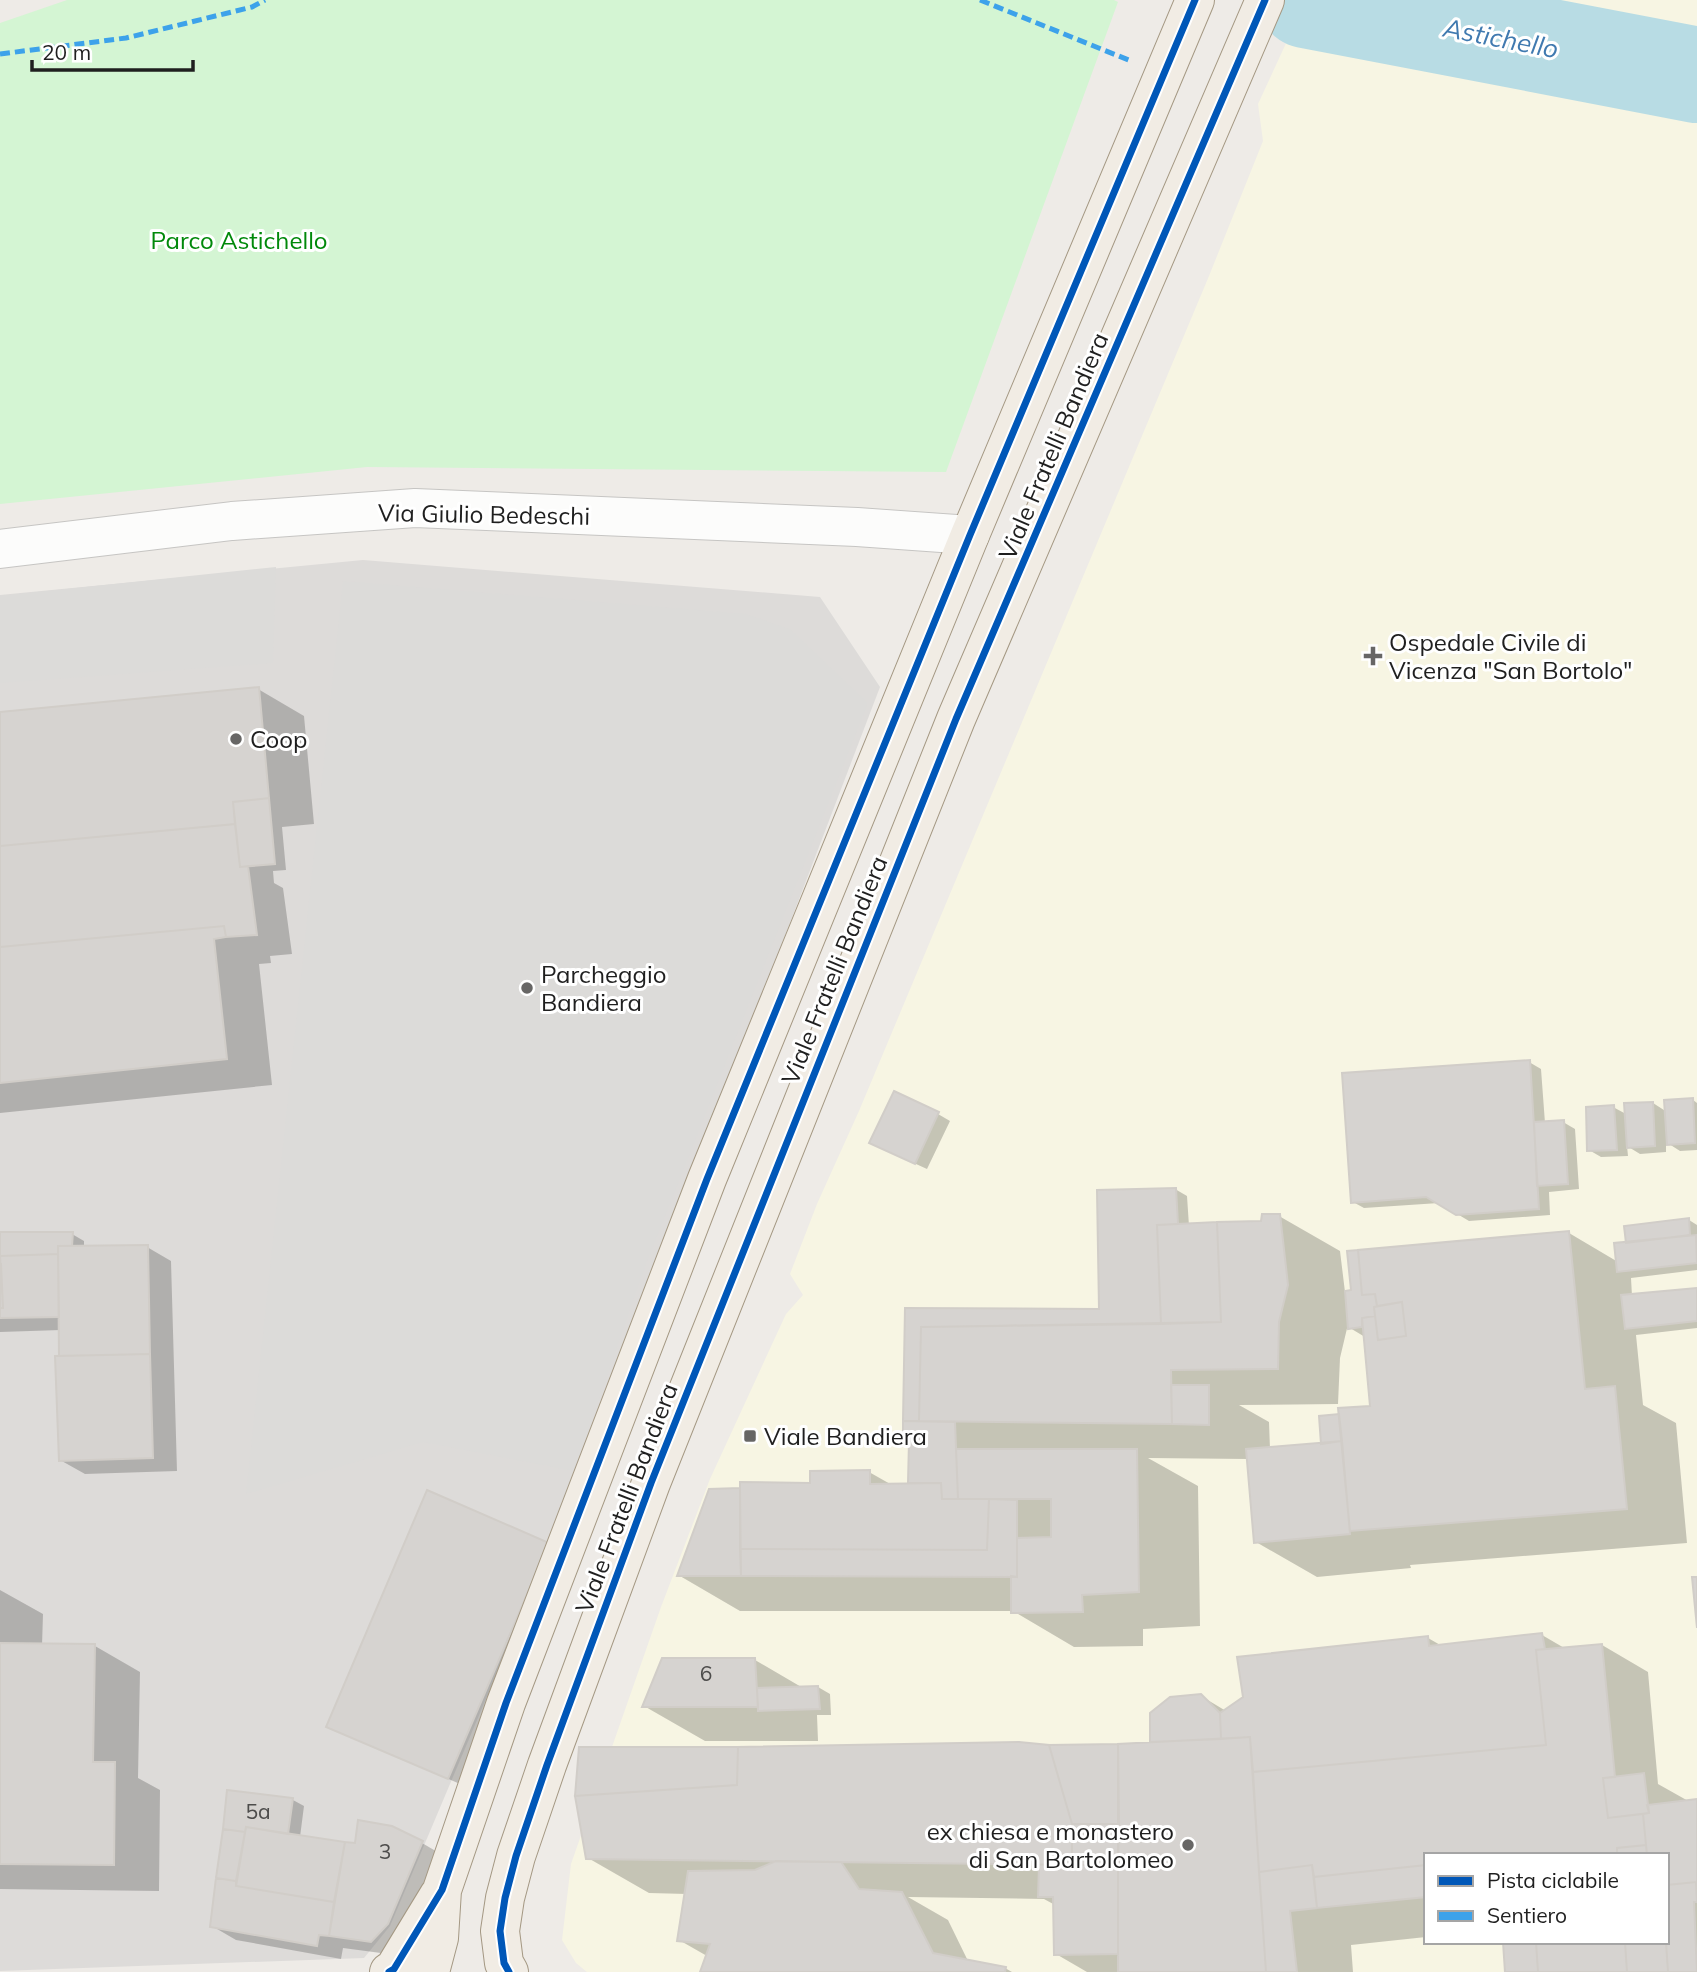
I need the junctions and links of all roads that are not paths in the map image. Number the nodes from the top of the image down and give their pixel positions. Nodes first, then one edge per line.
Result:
1 (1195, 0) edge
2 (1265, 0) edge
3 (970, 535) junction
4 (0, 549) edge
5 (442, 1890) junction
6 (389, 1972) edge
7 (430, 1972) edge
8 (509, 1972) edge

1 - 3 main road, Viale Fratelli Bandiera
2 - 8 main road, Viale Fratelli Bandiera
3 - 4 street, Via Giulio Bedeschi
3 - 5 main road, Viale Fratelli Bandiera
5 - 6 main road
5 - 7 main road, Viale Fratelli Bandiera

